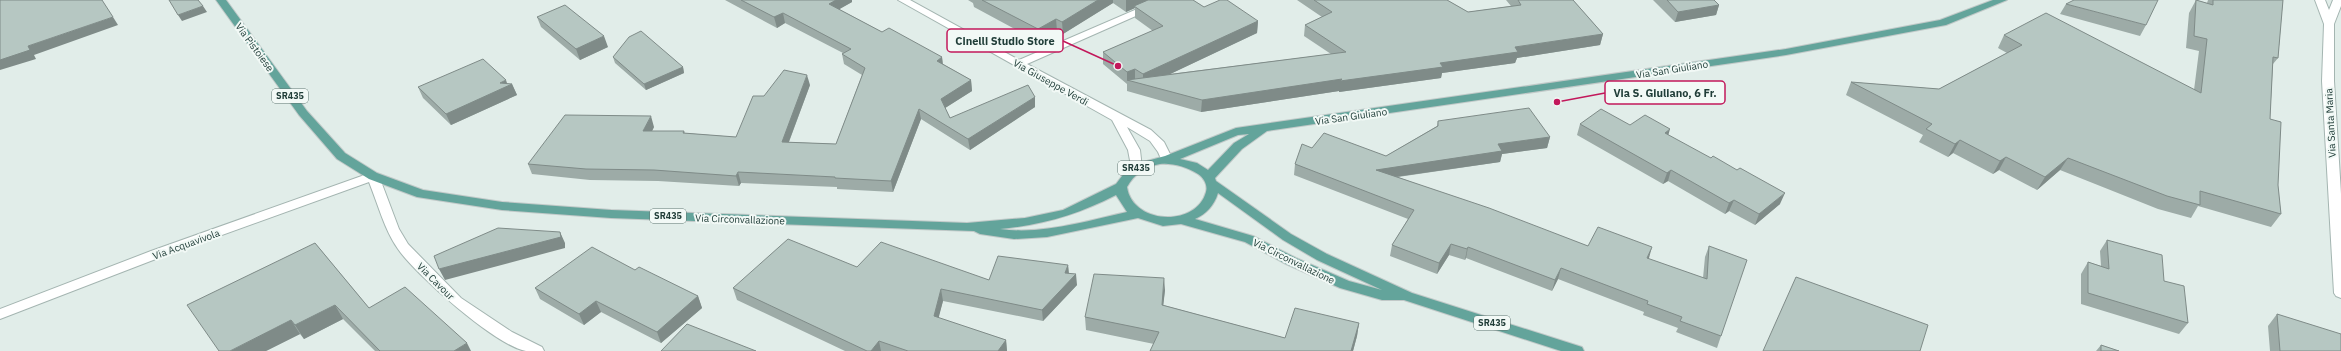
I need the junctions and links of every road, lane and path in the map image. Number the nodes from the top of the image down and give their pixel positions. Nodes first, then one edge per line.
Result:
1 (221, 0) edge
2 (903, 0) edge
3 (1167, 0) edge
4 (2002, 0) edge
5 (2320, 0) edge
6 (2338, 0) edge
7 (2329, 24) junction
8 (1018, 64) junction
9 (1116, 118) junction
10 (1265, 128) junction
11 (1167, 160) junction
12 (2336, 166) edge
13 (1136, 168) junction
14 (373, 176) junction
15 (1211, 180) junction
16 (1121, 187) junction
17 (1138, 214) junction
18 (1182, 220) junction
19 (967, 227) junction
20 (2341, 293) edge
21 (1407, 296) junction
22 (0, 314) edge
23 (537, 351) edge
24 (1577, 351) edge

1 - 14 main road, Via Pistoiese / SR435
2 - 8 street, Via Giuseppe Verdi
3 - 8 street
4 - 10 main road, Via San Giuliano
5 - 7 street
6 - 7 street
7 - 12 street, Via Santa Maria
8 - 9 street, Via Giuseppe Verdi
9 - 11 street, Via Giuseppe Verdi
9 - 13 street
10 - 11 main road, Via San Giuliano
10 - 15 main road, Via San Giuliano
11 - 13 main road, Via Circonvallazione / SR435
11 - 15 main road, Via Circonvallazione / SR435
12 - 20 street, Via Santa Maria
13 - 16 main road, Via Circonvallazione / SR435
14 - 19 main road, Via Circonvallazione / SR435
14 - 22 street, Via Acquavivola
14 - 23 street, Via Cavour
15 - 18 main road, Via Circonvallazione / SR435
15 - 21 main road, Via Circonvallazione / SR435
16 - 17 main road, SR435
16 - 19 main road, Via Circonvallazione / SR435
17 - 18 main road, Via Circonvallazione / SR435
17 - 19 main road, Via Circonvallazione / SR435
18 - 21 main road, Via Circonvallazione / SR435
21 - 24 main road, Via Circonvallazione / SR435

